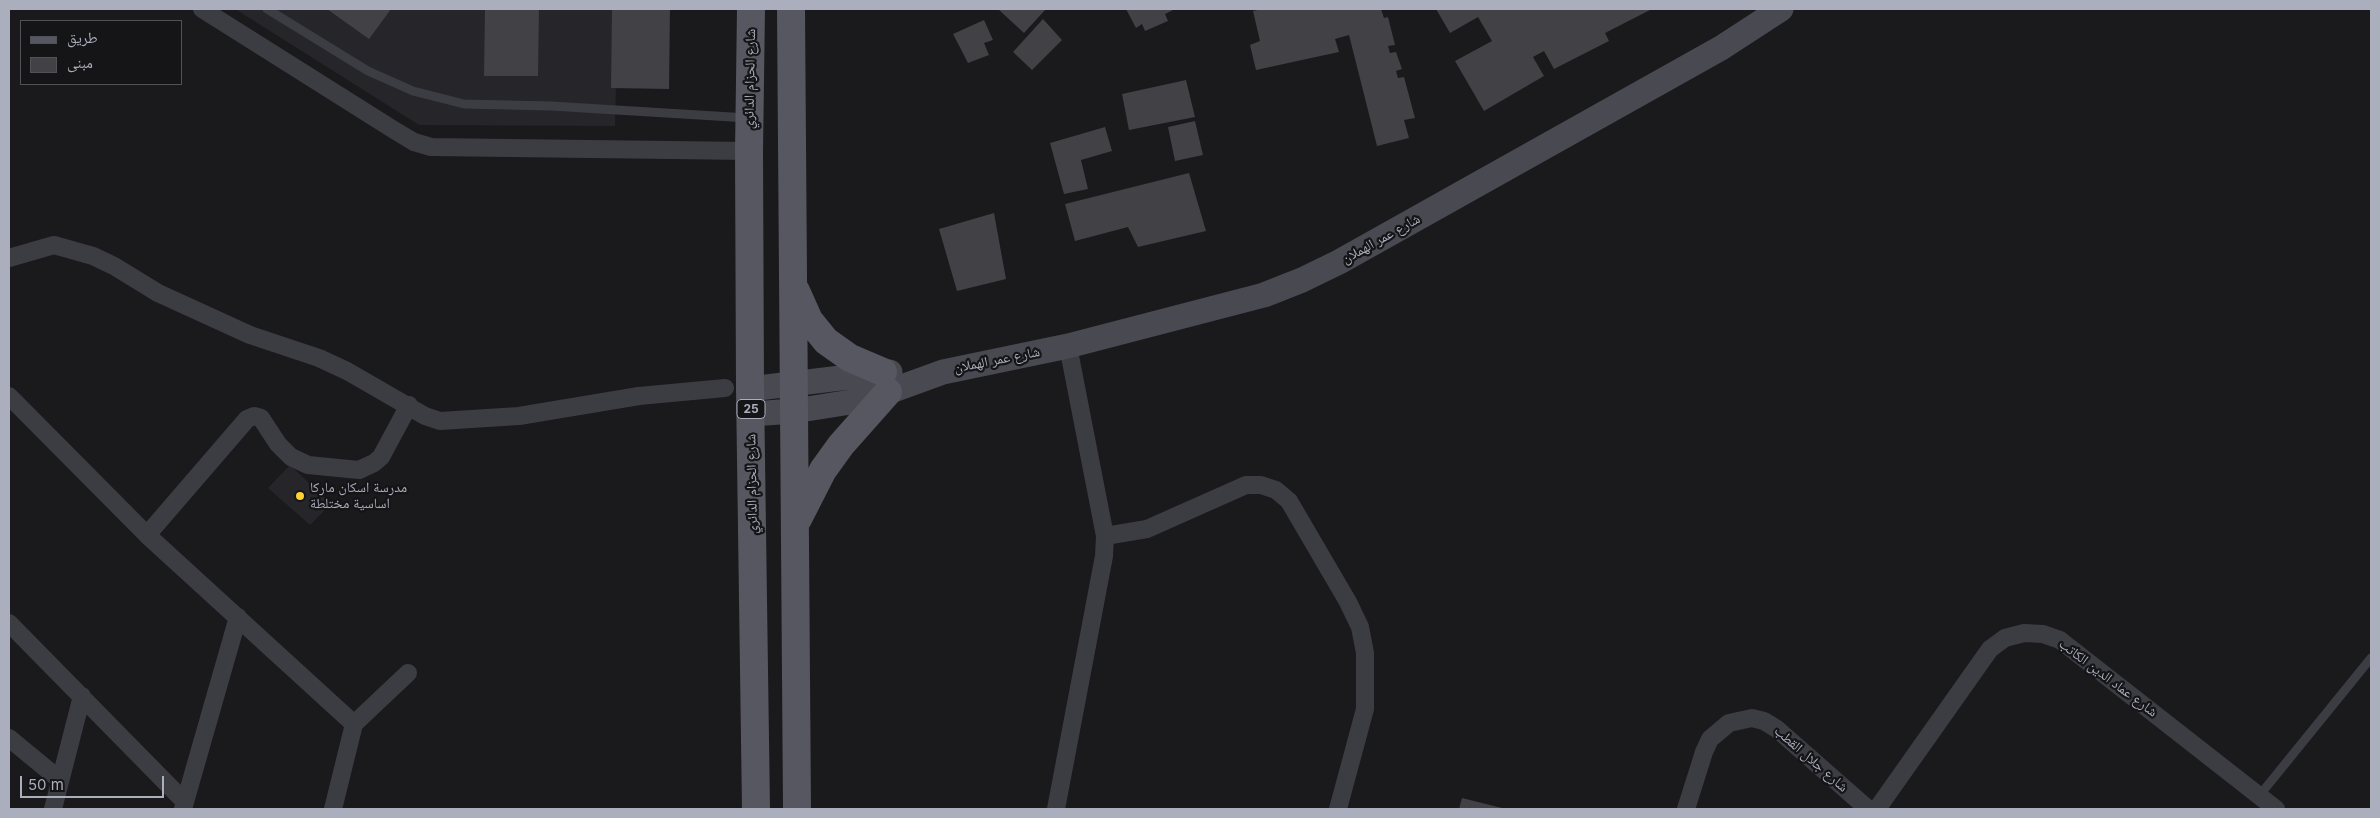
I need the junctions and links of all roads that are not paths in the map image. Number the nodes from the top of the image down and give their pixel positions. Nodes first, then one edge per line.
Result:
1 (202, 9) edge
2 (267, 9) edge
3 (751, 9) edge
4 (791, 9) edge
5 (1781, 9) edge
6 (749, 118) junction
7 (749, 152) junction
8 (9, 258) edge
9 (793, 285) junction
10 (1068, 346) junction
11 (886, 382) junction
12 (9, 396) edge
13 (742, 397) junction
14 (794, 398) junction
15 (409, 405) junction
16 (796, 525) junction
17 (146, 535) junction
18 (1105, 536) junction
19 (238, 617) junction
20 (9, 623) edge
21 (2371, 658) edge
22 (408, 673) dead end
23 (82, 696) junction
24 (354, 724) junction
25 (9, 738) edge
26 (60, 780) junction
27 (2260, 796) junction
28 (184, 806) edge
29 (54, 809) edge
30 (333, 809) edge
31 (756, 809) edge
32 (797, 809) edge
33 (1056, 809) edge
34 (1338, 809) edge
35 (1686, 809) edge
36 (1868, 809) edge
37 (1877, 809) edge
38 (2276, 809) edge

1 - 7 street
2 - 6 lane
3 - 6 main road, شارع الحزام الدائري / 25
4 - 9 main road
5 - 10 street, شارع عمر الهملان
6 - 7 main road, شارع الحزام الدائري / 25
7 - 13 main road, شارع الحزام الدائري / 25
8 - 15 street
9 - 11 main road
9 - 14 main road
10 - 11 street, شارع عمر الهملان
10 - 18 street
11 - 14 street, شارع عمر الهملان
11 - 16 main road
12 - 17 street
13 - 14 street, شارع عمر الهملان
13 - 15 street
13 - 31 main road, شارع الحزام الدائري / 25
14 - 16 main road
15 - 17 street
16 - 32 main road
17 - 19 street
18 - 33 street
18 - 34 street
19 - 24 street
19 - 28 street
20 - 23 street
21 - 27 lane
22 - 24 street
23 - 26 street
23 - 28 street
24 - 30 street
25 - 26 street
26 - 29 street
27 - 37 street, شارع عماد الدين الكاتب
27 - 38 street, شارع عماد الدين الكاتب
35 - 36 street, شارع جلال القطب

